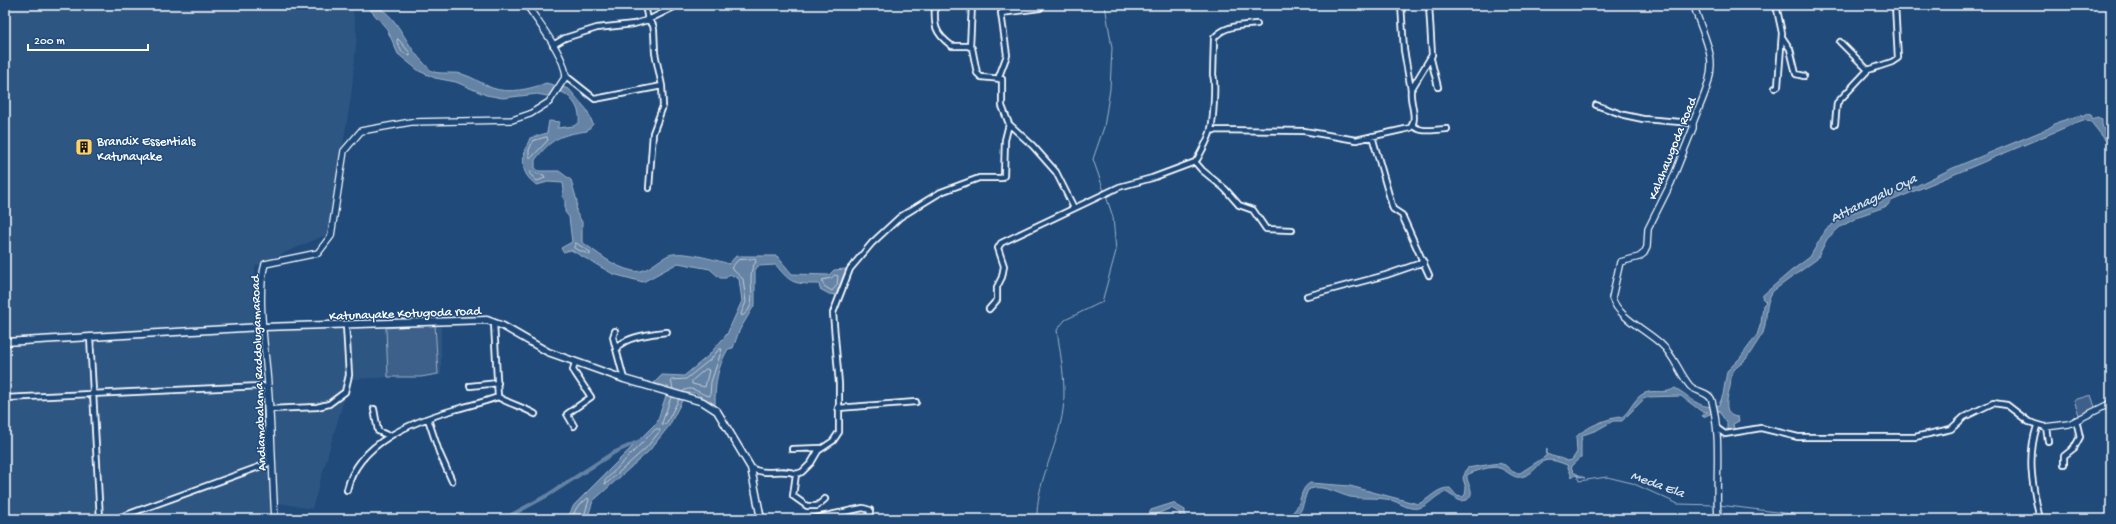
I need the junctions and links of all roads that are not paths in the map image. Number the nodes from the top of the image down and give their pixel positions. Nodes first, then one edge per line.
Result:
1 (527, 5) edge
2 (645, 5) edge
3 (678, 5) edge
4 (935, 5) edge
5 (972, 5) edge
6 (1401, 5) edge
7 (1429, 5) edge
8 (1510, 5) edge
9 (1517, 5) edge
10 (1694, 5) edge
11 (1776, 5) edge
12 (1896, 5) edge
13 (1040, 8) dead end
14 (648, 20) junction
15 (1257, 24) dead end
16 (1782, 37) junction
17 (1840, 42) dead end
18 (553, 45) junction
19 (970, 47) junction
20 (1431, 58) junction
21 (1868, 70) junction
22 (566, 76) junction
23 (1804, 76) dead end
24 (998, 79) junction
25 (662, 86) junction
26 (1438, 87) dead end
27 (1775, 88) dead end
28 (1411, 90) junction
29 (1596, 105) dead end
30 (1693, 123) junction
31 (1009, 124) junction
32 (1835, 124) dead end
33 (1412, 125) junction
34 (1447, 129) dead end
35 (1211, 130) junction
36 (1372, 136) junction
37 (1195, 162) junction
38 (648, 188) dead end
39 (1074, 208) junction
40 (1292, 230) dead end
41 (1424, 262) junction
42 (1429, 275) dead end
43 (1307, 296) dead end
44 (989, 310) dead end
45 (494, 323) junction
46 (346, 324) junction
47 (263, 327) junction
48 (615, 331) dead end
49 (667, 332) dead end
50 (90, 337) junction
51 (5, 342) edge
52 (616, 349) junction
53 (575, 362) junction
54 (624, 378) junction
55 (498, 383) junction
56 (470, 386) dead end
57 (93, 394) junction
58 (498, 397) junction
59 (5, 398) edge
60 (916, 402) dead end
61 (2111, 403) edge
62 (838, 408) junction
63 (270, 409) junction
64 (374, 409) dead end
65 (535, 414) dead end
66 (428, 419) junction
67 (2076, 420) junction
68 (574, 426) dead end
69 (2036, 426) junction
70 (2046, 427) junction
71 (1718, 429) junction
72 (389, 436) junction
73 (2048, 441) dead end
74 (823, 448) junction
75 (792, 449) dead end
76 (2064, 464) dead end
77 (750, 468) junction
78 (796, 474) junction
79 (452, 481) dead end
80 (347, 490) dead end
81 (825, 499) dead end
82 (2039, 515) dead end
83 (100, 519) edge
84 (115, 519) edge
85 (275, 519) edge
86 (760, 519) edge
87 (811, 519) edge
88 (869, 519) edge
89 (1718, 519) edge

1 - 18 street
2 - 14 street
3 - 14 street
4 - 19 street
5 - 19 street
6 - 28 street
7 - 20 street
8 - 9 street
10 - 30 street, Kalahawgoda Road
11 - 16 street
12 - 21 street
13 - 24 street
14 - 18 street
14 - 25 street
15 - 35 street
16 - 23 street
16 - 27 street
17 - 21 street
18 - 22 street
19 - 24 street
20 - 26 street
20 - 28 street
21 - 32 street
22 - 25 street
22 - 47 street, Andiamabalama RaddolugamaRoad
24 - 31 street
25 - 38 street
28 - 33 street
29 - 30 street
30 - 71 street, Kalahawgoda Road
31 - 39 street
31 - 62 street
33 - 34 street
33 - 36 street
35 - 36 street
35 - 37 street
36 - 41 street
37 - 39 street
37 - 40 street
39 - 44 street
41 - 42 street
41 - 43 street
45 - 46 main road, Katunayake Kotugoda road
45 - 53 main road, Katunayake Kotugoda road
45 - 55 street
46 - 47 main road, Katunayake Kotugoda road
46 - 63 street
47 - 50 main road, Katunayake Kotugoda road
47 - 63 street, Andiamabalama RaddolugamaRoad
48 - 52 street
49 - 52 street
50 - 51 main road, Katunayake Kotugoda road
50 - 57 street
52 - 54 street
53 - 54 main road, Katunayake Kotugoda road
53 - 68 street
54 - 77 main road, Katunayake Kotugoda road
55 - 56 street
55 - 58 street
57 - 59 street
57 - 83 street
57 - 84 street
58 - 65 street
58 - 66 street
60 - 62 street
61 - 67 street
62 - 74 street
63 - 85 street, Andiamabalama RaddolugamaRoad
64 - 72 street
66 - 72 street
66 - 79 street
67 - 70 street
67 - 76 street
69 - 70 street
69 - 71 street
69 - 82 street
70 - 73 street
71 - 89 street
72 - 80 street
74 - 75 street
74 - 78 street
77 - 78 street
77 - 86 main road, Katunayake Kotugoda road
78 - 81 street
87 - 88 street

